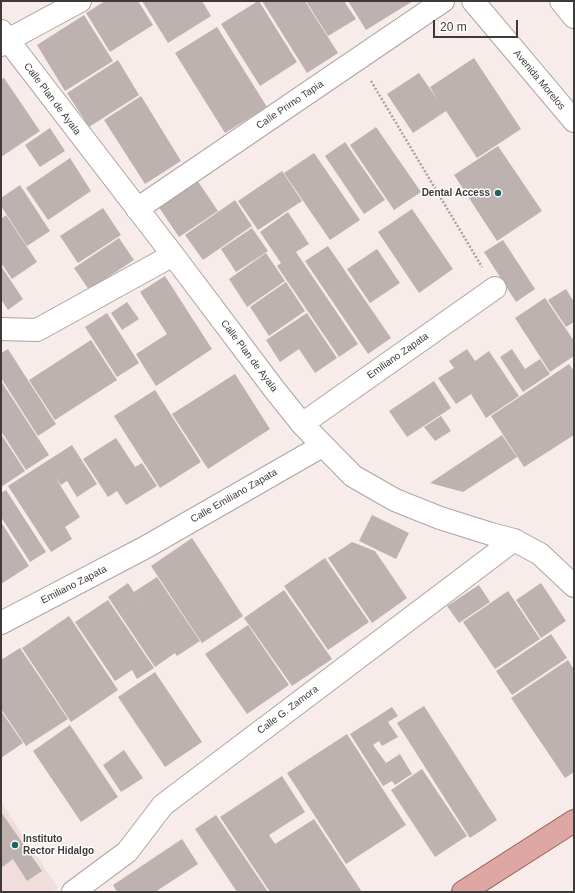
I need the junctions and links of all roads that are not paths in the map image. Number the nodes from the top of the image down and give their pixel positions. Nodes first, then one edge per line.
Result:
1 (80, 1) edge
2 (443, 1) edge
3 (473, 1) edge
4 (561, 1) edge
5 (574, 17) edge
6 (3, 39) edge
7 (574, 121) edge
8 (136, 209) junction
9 (172, 255) junction
10 (495, 288) road end
11 (1, 329) edge
12 (302, 424) junction
13 (322, 446) junction
14 (514, 540) junction
15 (146, 547) joint
16 (574, 586) edge
17 (1, 623) edge
18 (574, 821) edge
19 (73, 892) edge
20 (463, 892) edge

1 - 6 street
2 - 8 street, Calle Primo Tapia
3 - 7 street, Avenida Morelos
4 - 5 street
6 - 8 street, Calle Plan de Ayala
8 - 9 street, Calle Plan de Ayala
9 - 11 street
9 - 12 street, Calle Plan de Ayala
10 - 12 street, Emiliano Zapata
12 - 13 street, Calle Plan de Ayala
13 - 14 street, Calle Plan de Ayala
13 - 15 street, Calle Emiliano Zapata
14 - 16 street, Calle Plan de Ayala
14 - 19 street, Calle G. Zamora
15 - 17 street, Emiliano Zapata
18 - 20 main road

